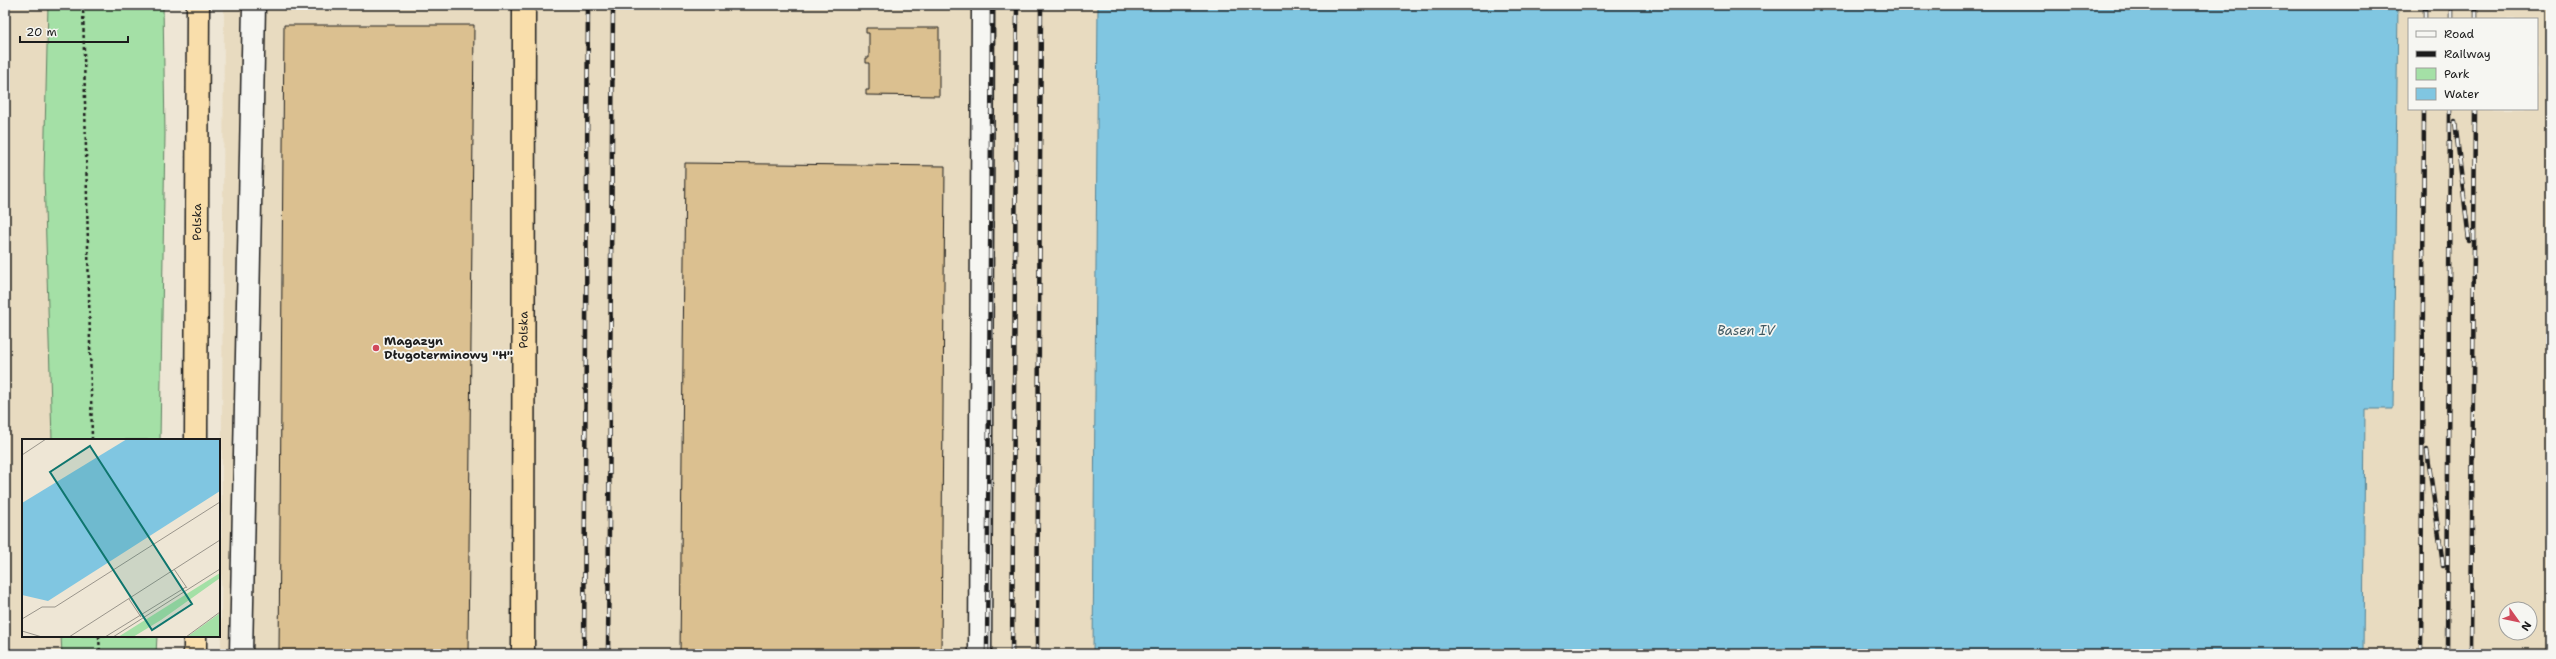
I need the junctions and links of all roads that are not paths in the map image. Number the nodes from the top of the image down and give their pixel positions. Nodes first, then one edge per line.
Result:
1 (198, 5) edge
2 (254, 5) edge
3 (524, 5) edge
4 (983, 5) edge
5 (196, 439) edge
6 (195, 637) edge
7 (195, 654) edge
8 (241, 654) edge
9 (523, 654) edge
10 (980, 654) edge

1 - 5 highway, Polska
2 - 8 lane
3 - 9 highway, Polska
4 - 10 lane
6 - 7 highway

